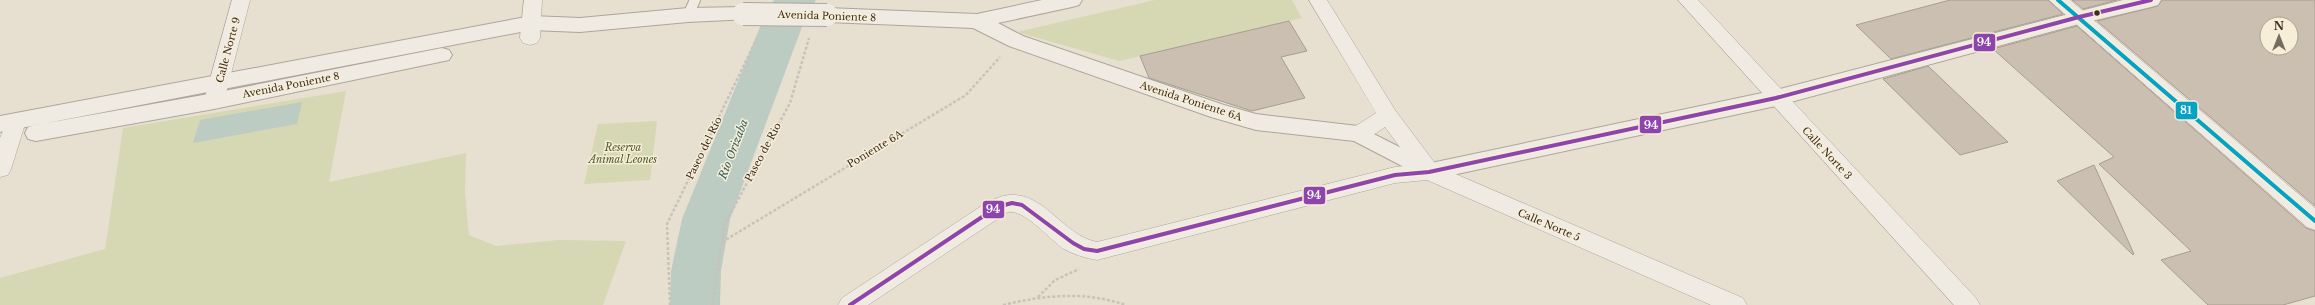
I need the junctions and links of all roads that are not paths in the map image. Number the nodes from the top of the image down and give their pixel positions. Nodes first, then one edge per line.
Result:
1 (241, 0) edge
2 (533, 0) edge
3 (1072, 0) edge
4 (1318, 0) edge
5 (1687, 0) edge
6 (2058, 0) edge
7 (2151, 0) edge
8 (692, 8) edge
9 (2079, 17) junction
10 (977, 21) junction
11 (531, 30) junction
12 (217, 91) junction
13 (1776, 98) junction
14 (1388, 115) junction
15 (6, 131) edge
16 (1358, 134) junction
17 (0, 169) edge
18 (1429, 172) junction
19 (2315, 221) edge
20 (850, 305) edge
21 (1734, 305) edge
22 (1968, 305) edge

1 - 12 street, Calle Norte 9
2 - 11 street
3 - 10 street, Avenida Poniente 8
4 - 14 street
5 - 13 street, Calle Norte 3
6 - 9 street
7 - 9 street
8 - 10 street, Avenida Poniente 8, bridge
8 - 11 street, Avenida Poniente 8
9 - 13 street
9 - 19 street
10 - 16 street, Avenida Poniente 6A
11 - 12 street, Avenida Poniente 8
12 - 15 street, Avenida Poniente 8
13 - 18 street
13 - 22 street, Calle Norte 3
14 - 16 street
14 - 18 street
15 - 17 street
16 - 18 street, Avenida Poniente 6A
18 - 20 street
18 - 21 street, Calle Norte 5

